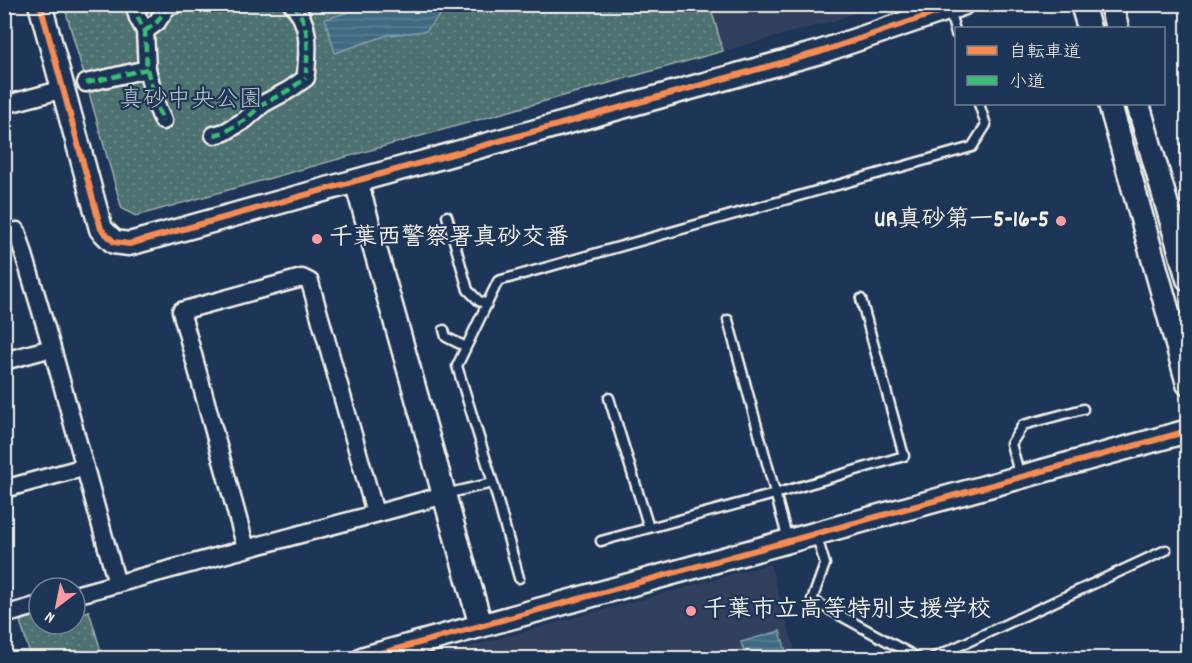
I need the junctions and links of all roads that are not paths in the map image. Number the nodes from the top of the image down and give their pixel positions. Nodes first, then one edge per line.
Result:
1 (40, 4) edge
2 (134, 4) edge
3 (176, 4) edge
4 (1082, 4) edge
5 (1111, 4) edge
6 (295, 6) edge
7 (955, 7) edge
8 (956, 27) edge
9 (1089, 27) edge
10 (1117, 27) edge
11 (145, 31) junction
12 (147, 69) junction
13 (86, 83) dead end
14 (64, 89) junction
15 (4, 105) edge
16 (979, 105) edge
17 (1110, 105) edge
18 (1138, 105) edge
19 (163, 121) dead end
20 (214, 135) dead end
21 (356, 181) junction
22 (447, 216) dead end
23 (4, 235) edge
24 (1188, 279) edge
25 (861, 299) dead end
26 (487, 304) junction
27 (728, 321) dead end
28 (444, 330) dead end
29 (466, 347) junction
30 (51, 348) junction
31 (4, 361) edge
32 (1188, 384) edge
33 (609, 398) dead end
34 (1083, 409) dead end
35 (1188, 431) edge
36 (85, 467) junction
37 (1020, 477) junction
38 (493, 483) junction
39 (4, 489) edge
40 (775, 494) junction
41 (445, 495) junction
42 (375, 513) junction
43 (649, 528) junction
44 (816, 533) junction
45 (601, 541) dead end
46 (788, 541) junction
47 (246, 548) junction
48 (1166, 550) dead end
49 (519, 578) dead end
50 (117, 584) junction
51 (87, 593) edge
52 (27, 608) edge
53 (4, 615) edge
54 (480, 626) junction
55 (364, 658) edge
56 (918, 658) edge
57 (933, 658) edge

1 - 14 street
2 - 11 street
3 - 11 street
4 - 9 street
5 - 10 street
6 - 20 street
7 - 8 lane
7 - 21 street
11 - 12 street
12 - 13 street
12 - 19 street
14 - 15 street
14 - 21 street
16 - 26 lane
17 - 32 street
18 - 24 street
21 - 41 street
22 - 26 lane
23 - 30 street
25 - 40 lane
26 - 29 lane
27 - 40 lane
28 - 29 lane
29 - 38 lane
30 - 31 street
30 - 36 street
33 - 43 lane
34 - 37 lane
35 - 37 street
36 - 39 street
36 - 50 street
37 - 44 street
38 - 41 lane
38 - 49 lane
40 - 43 lane
40 - 46 lane
41 - 42 street
41 - 54 street
42 - 47 street
42 - 47 street
43 - 45 lane
44 - 46 street
44 - 56 lane
46 - 54 street
47 - 50 street
48 - 57 lane
50 - 51 street
52 - 53 street
54 - 55 street

